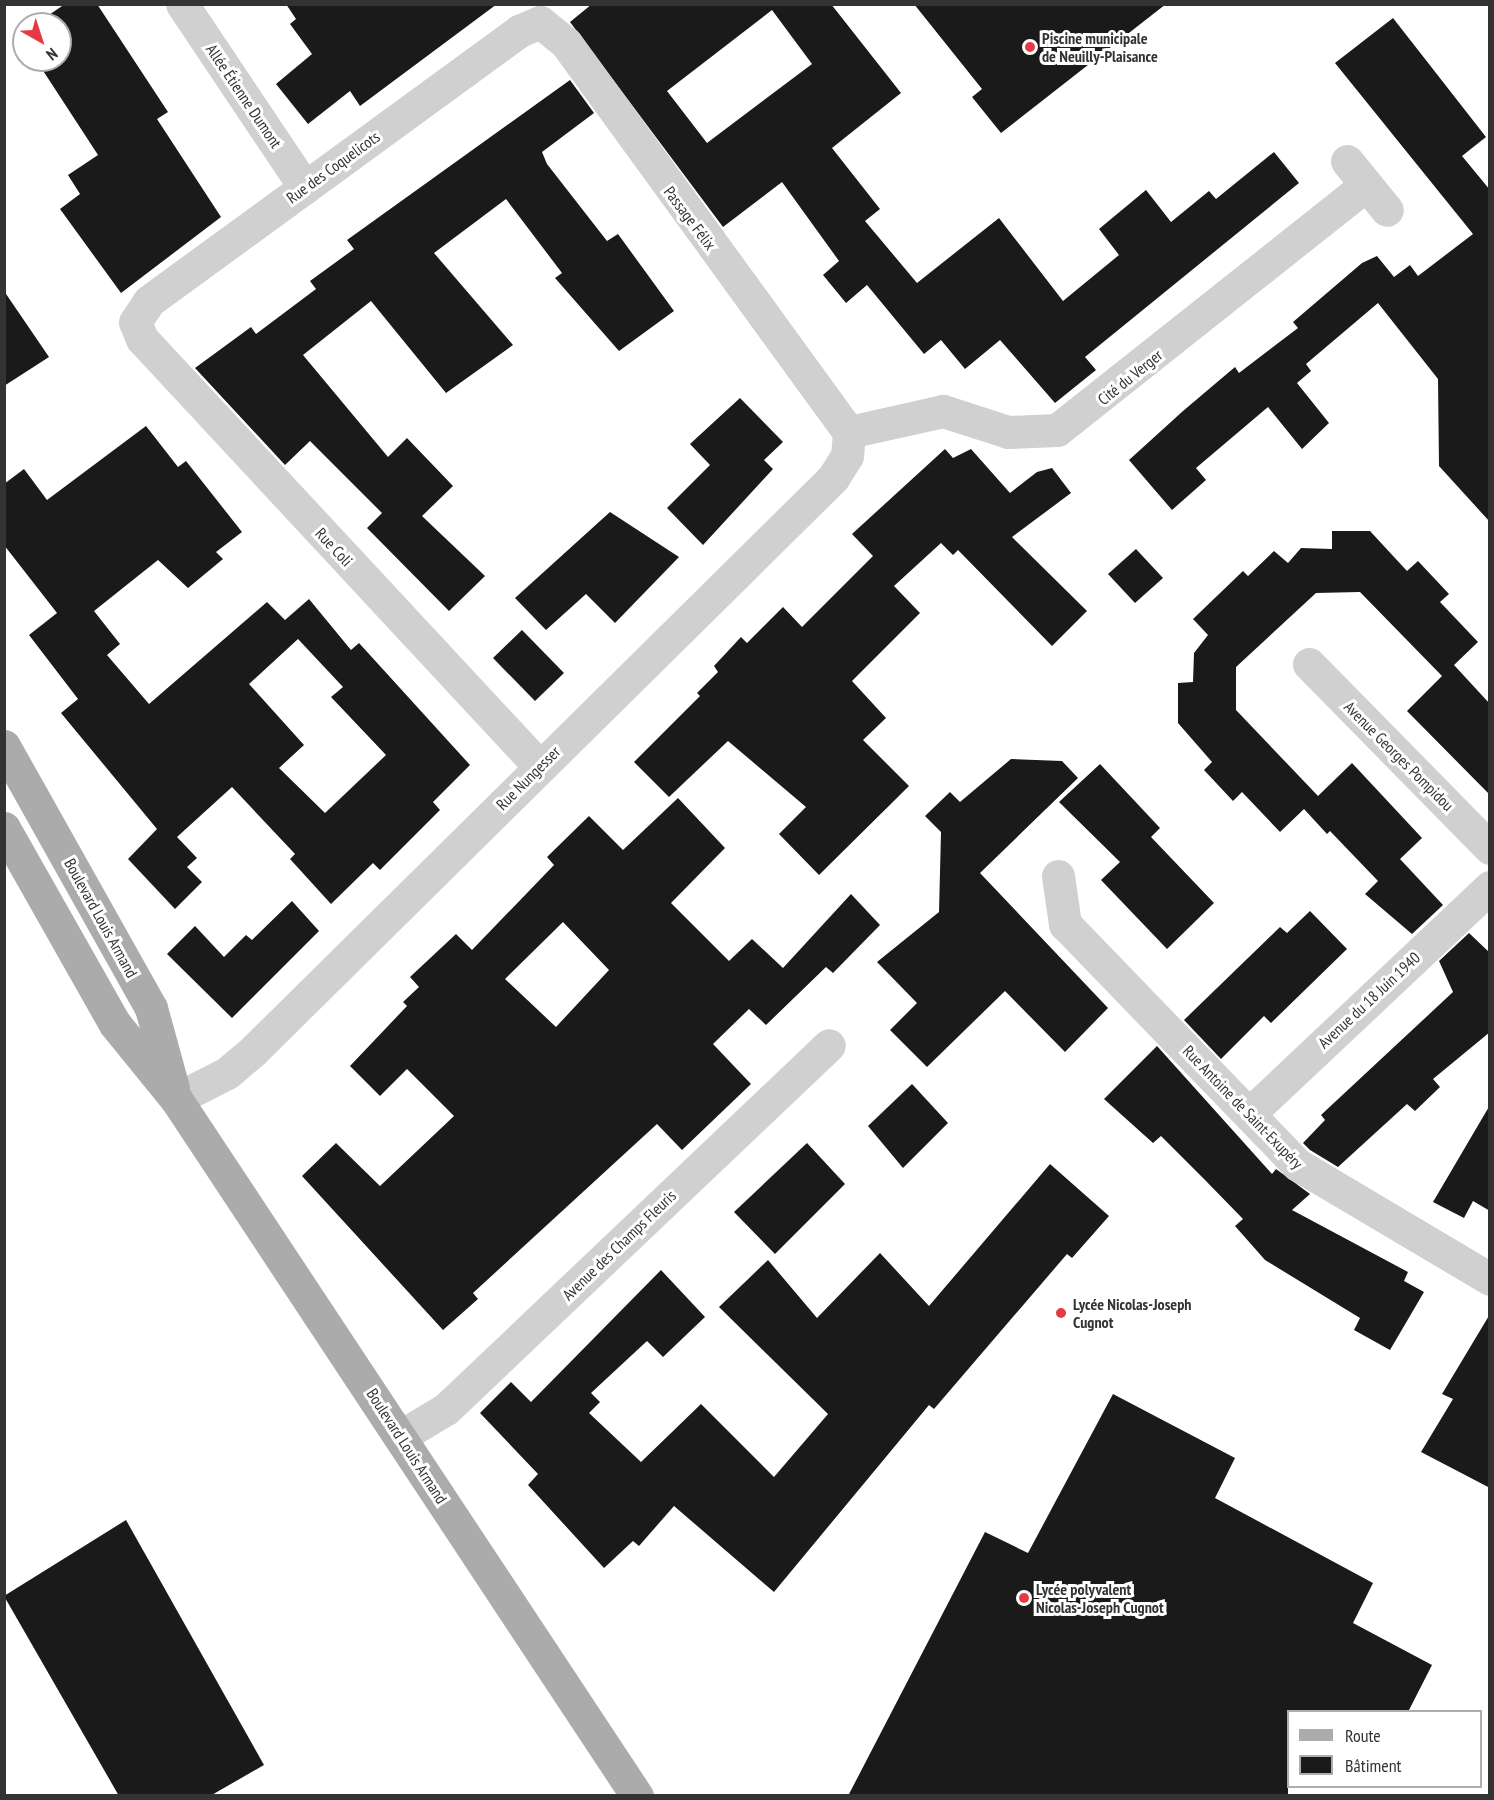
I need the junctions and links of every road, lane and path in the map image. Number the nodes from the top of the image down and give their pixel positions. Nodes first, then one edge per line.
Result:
1 (182, 4) edge
2 (538, 14) edge
3 (305, 188) junction
4 (1388, 210) dead end
5 (135, 322) joint
6 (849, 432) junction
7 (1309, 664) dead end
8 (4, 746) edge
9 (540, 767) junction
10 (4, 828) edge
11 (1490, 848) edge
12 (1058, 876) dead end
13 (1490, 887) edge
14 (830, 1045) dead end
15 (176, 1098) junction
16 (1249, 1114) junction
17 (1490, 1279) edge
18 (401, 1436) junction
19 (637, 1796) edge

1 - 3 street, Allée Étienne Dumont
2 - 3 street, Rue des Coquelicots
2 - 6 street, Passage Félix
3 - 5 street, Rue des Coquelicots
4 - 6 street, Cité du Verger
5 - 9 street, Rue Coli
6 - 9 street, Rue Nungesser
7 - 11 street, Avenue Georges Pompidou
8 - 15 main road, Boulevard Louis Armand
9 - 15 street, Rue Nungesser
10 - 15 main road, Boulevard Louis Armand
12 - 16 street, Rue Antoine de Saint-Exupéry
13 - 16 street, Avenue du 18 Juin 1940
14 - 18 street, Avenue des Champs Fleuris
15 - 18 main road, Boulevard Louis Armand
16 - 17 street, Rue Antoine de Saint-Exupéry
18 - 19 main road, Boulevard Louis Armand

